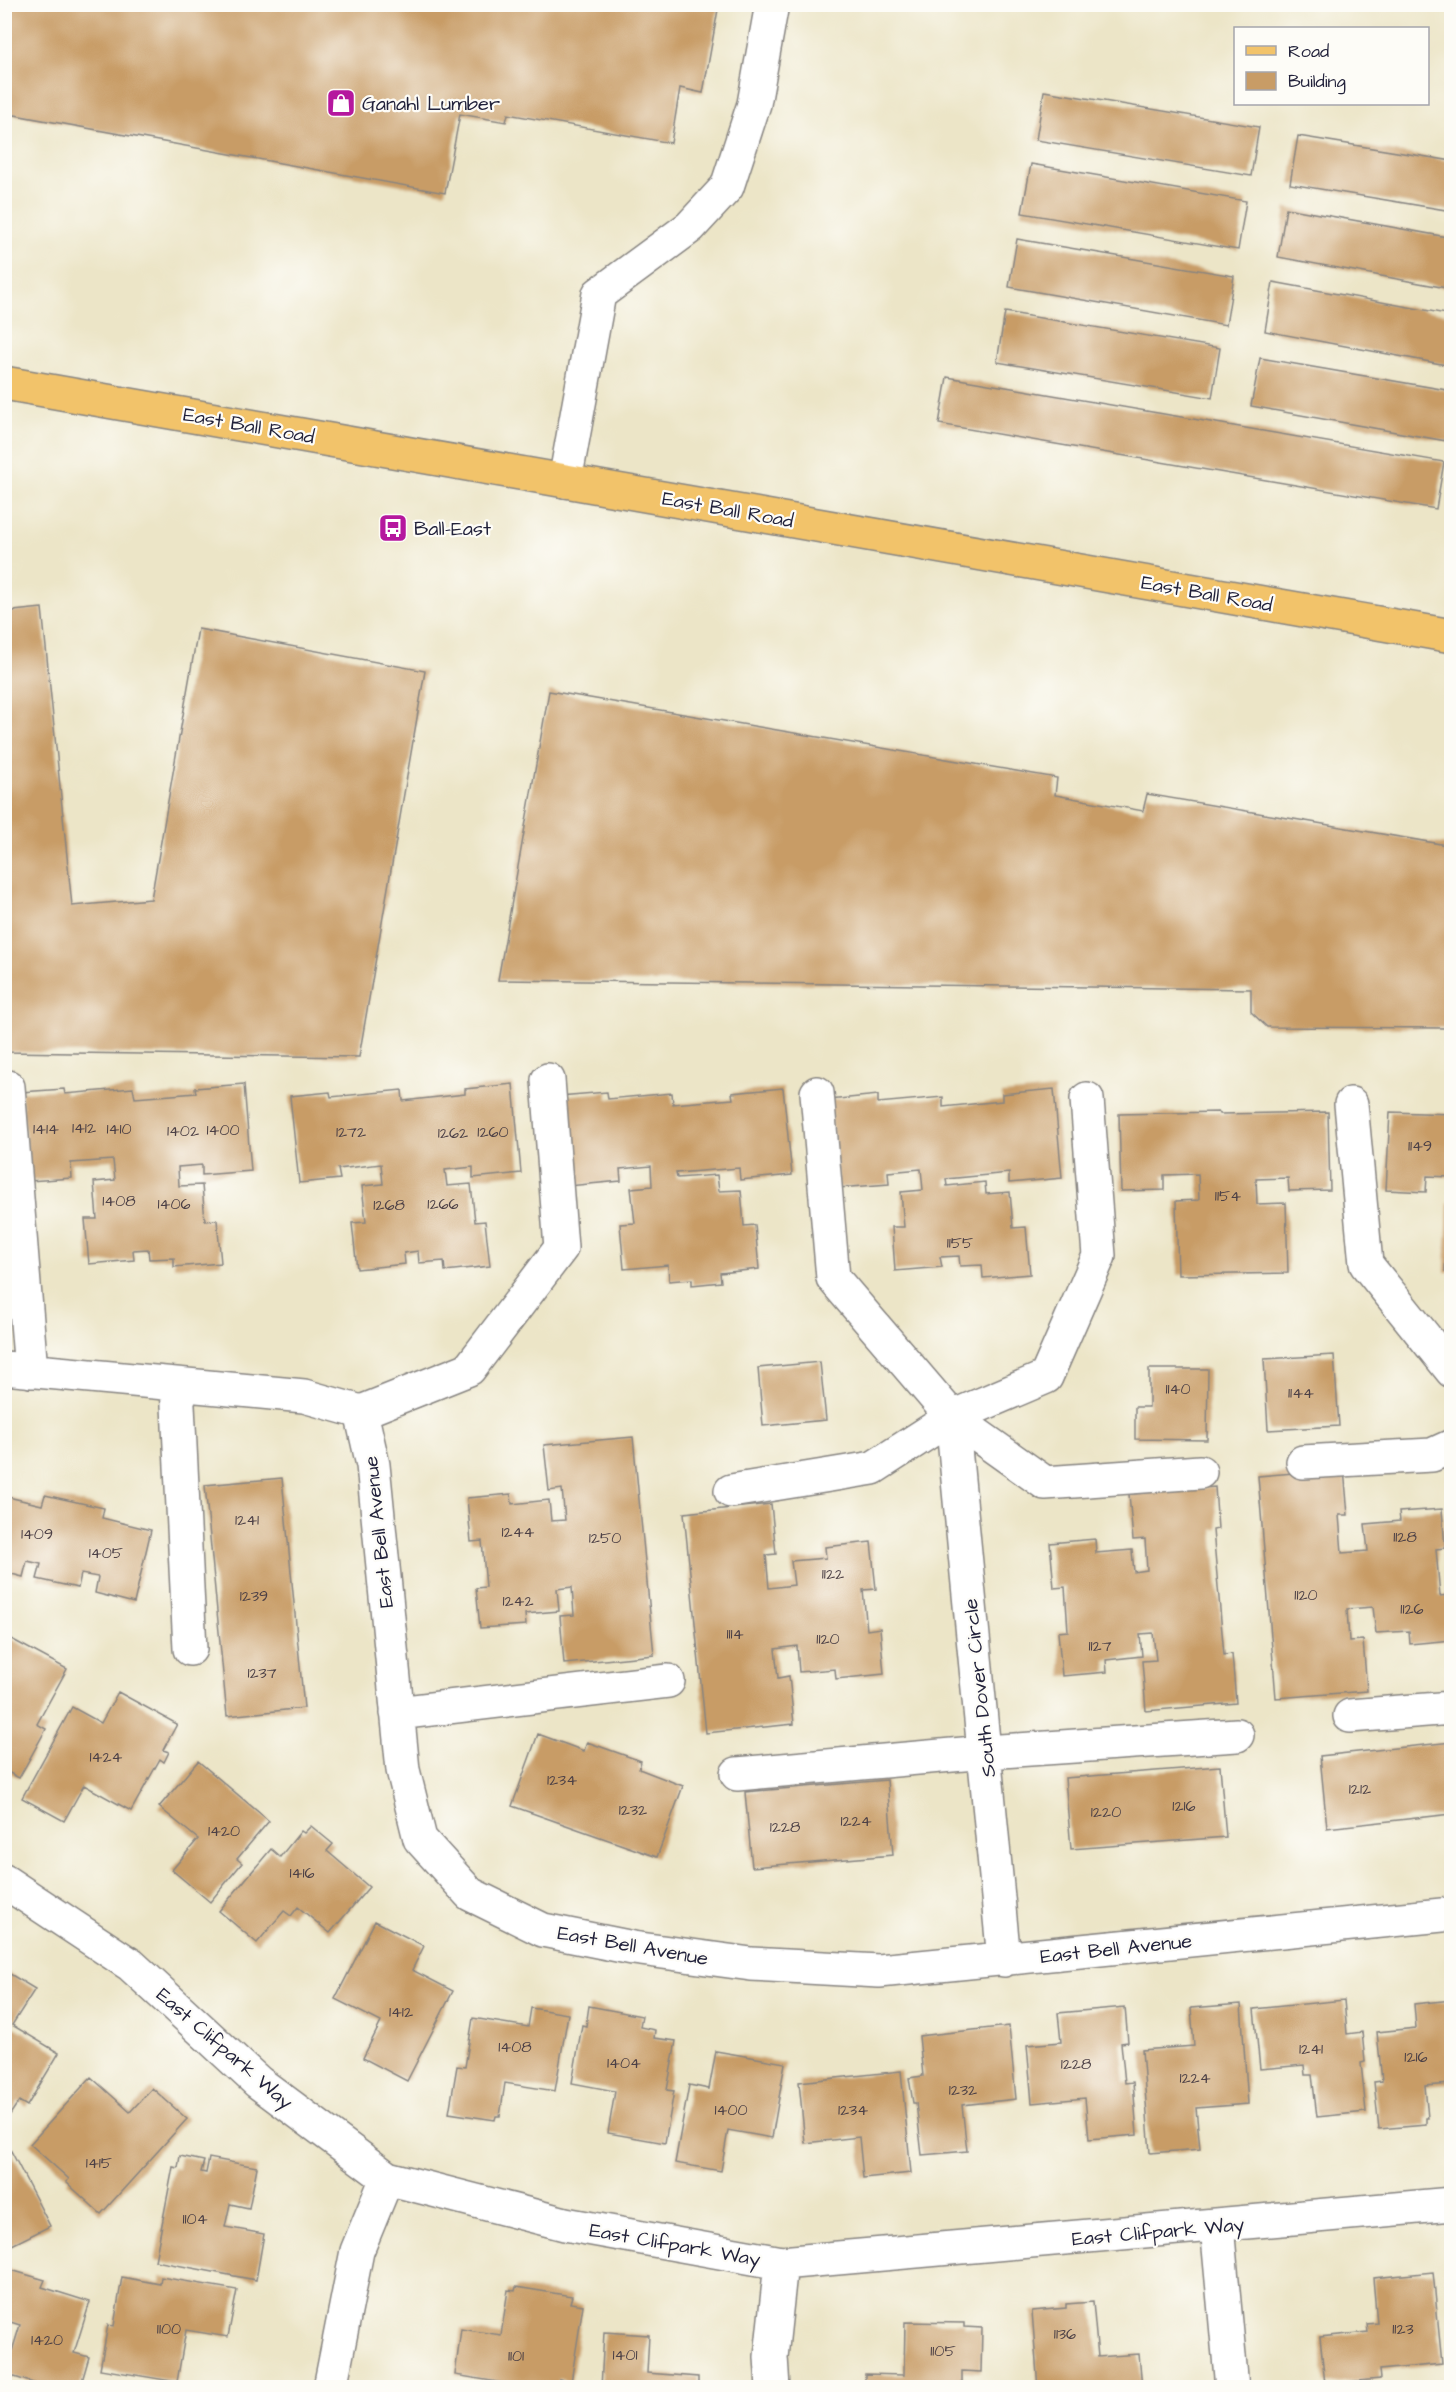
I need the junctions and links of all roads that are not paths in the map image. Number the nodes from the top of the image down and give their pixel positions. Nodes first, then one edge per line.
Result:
1 (772, 4) edge
2 (4, 382) edge
3 (565, 481) junction
4 (1452, 636) edge
5 (548, 1080) dead end
6 (8, 1087) dead end
7 (817, 1093) dead end
8 (1087, 1099) dead end
9 (1351, 1104) dead end
10 (18, 1370) edge
11 (1452, 1371) edge
12 (177, 1384) junction
13 (361, 1412) junction
14 (952, 1417) junction
15 (1452, 1446) edge
16 (1303, 1462) dead end
17 (1200, 1472) dead end
18 (731, 1491) dead end
19 (190, 1649) dead end
20 (668, 1681) dead end
21 (1452, 1707) edge
22 (397, 1713) junction
23 (1350, 1716) dead end
24 (1237, 1735) dead end
25 (986, 1752) junction
26 (737, 1774) dead end
27 (4, 1881) edge
28 (1452, 1914) edge
29 (1005, 1960) junction
30 (387, 2178) junction
31 (1452, 2204) edge
32 (1217, 2226) junction
33 (781, 2263) junction
34 (330, 2388) edge
35 (773, 2388) edge
36 (1232, 2388) edge

1 - 3 street
2 - 3 main road, East Ball Road
3 - 4 main road, East Ball Road
5 - 13 street
6 - 10 street
7 - 14 street
8 - 14 street
9 - 11 street
10 - 12 street
12 - 13 street
12 - 19 street
13 - 22 street, East Bell Avenue
14 - 17 street
14 - 18 street
14 - 25 street, South Dover Circle
15 - 16 street
20 - 22 street
21 - 23 street
22 - 29 street, East Bell Avenue
24 - 25 street
25 - 26 street
25 - 29 street, South Dover Circle
27 - 30 street, East Clifpark Way
28 - 29 street, East Bell Avenue
30 - 33 street, East Clifpark Way
30 - 34 street
31 - 32 street, East Clifpark Way
32 - 33 street, East Clifpark Way
32 - 36 street
33 - 35 street

